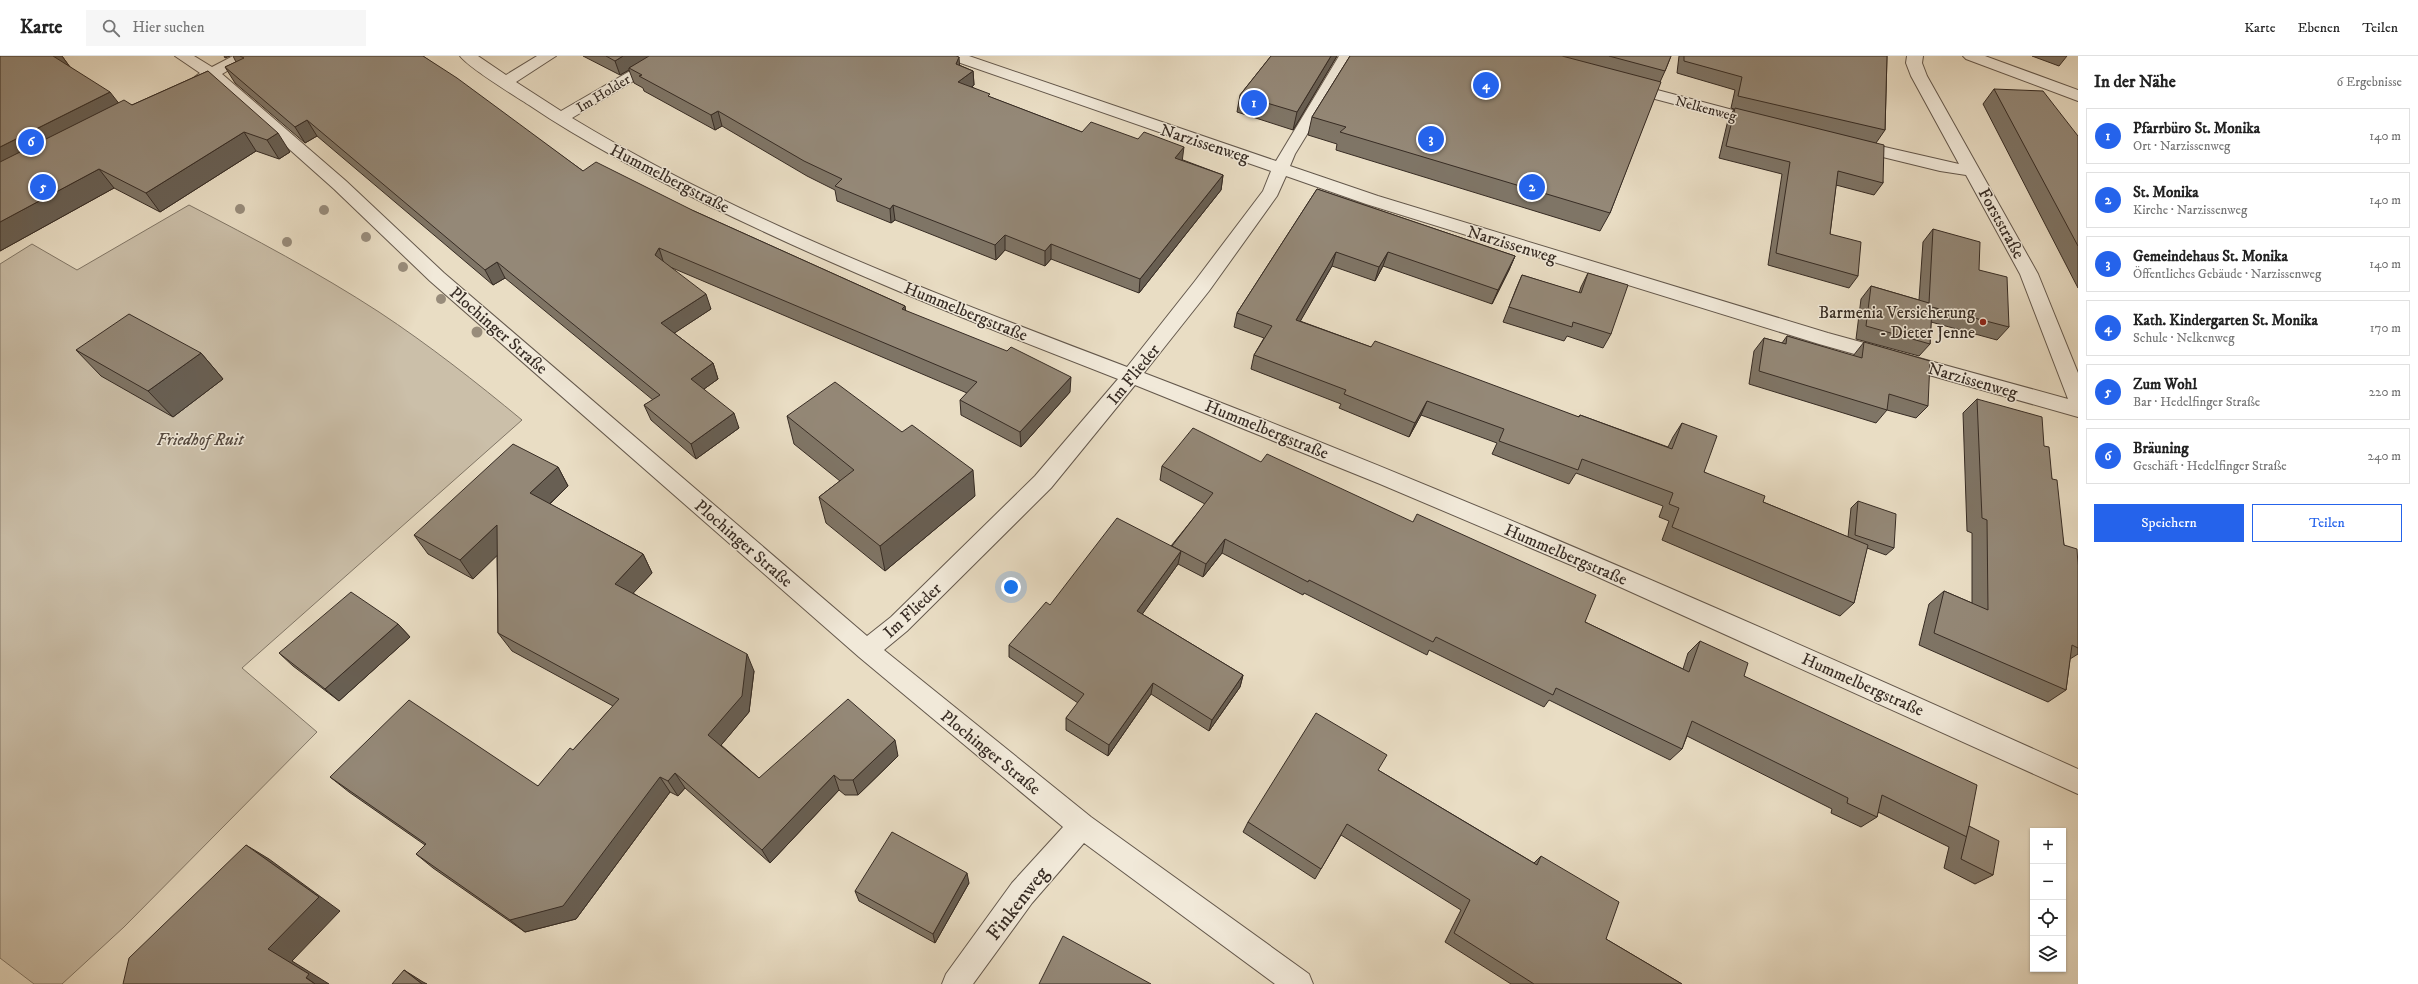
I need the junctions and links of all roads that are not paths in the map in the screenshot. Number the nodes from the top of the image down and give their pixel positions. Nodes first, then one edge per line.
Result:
1 (183, 56) edge
2 (245, 56) edge
3 (468, 56) edge
4 (548, 56) edge
5 (667, 56) edge
6 (954, 56) edge
7 (1347, 56) edge
8 (1915, 56) edge
9 (1971, 56) edge
10 (212, 73) junction
11 (506, 82) junction
12 (1614, 84) edge
13 (186, 86) edge
14 (2078, 96) edge
15 (561, 118) junction
16 (1778, 126) edge
17 (1840, 142) edge
18 (1281, 170) junction
19 (1973, 171) junction
20 (1132, 375) junction
21 (2078, 398) edge
22 (2078, 409) edge
23 (867, 650) junction
24 (2078, 782) edge
25 (1082, 826) junction
26 (956, 984) edge
27 (1299, 984) edge

1 - 10 street, Plochinger Straße
2 - 10 street
3 - 11 street, Hummelbergstraße
4 - 11 street
5 - 15 street, Im Holder
6 - 18 street, Narzissenweg
7 - 18 street, Im Flieder
8 - 19 street, Forststraße
9 - 14 street
10 - 13 street
10 - 23 street, Plochinger Straße
11 - 15 street, Hummelbergstraße
12 - 16 street, Nelkenweg
15 - 20 street, Hummelbergstraße
17 - 19 street
18 - 20 street, Im Flieder
18 - 22 street, Narzissenweg
19 - 21 street, Forststraße
20 - 23 street, Im Flieder
20 - 24 street, Hummelbergstraße
23 - 25 street, Plochinger Straße
25 - 26 street, Finkenweg
25 - 27 street, Plochinger Straße

